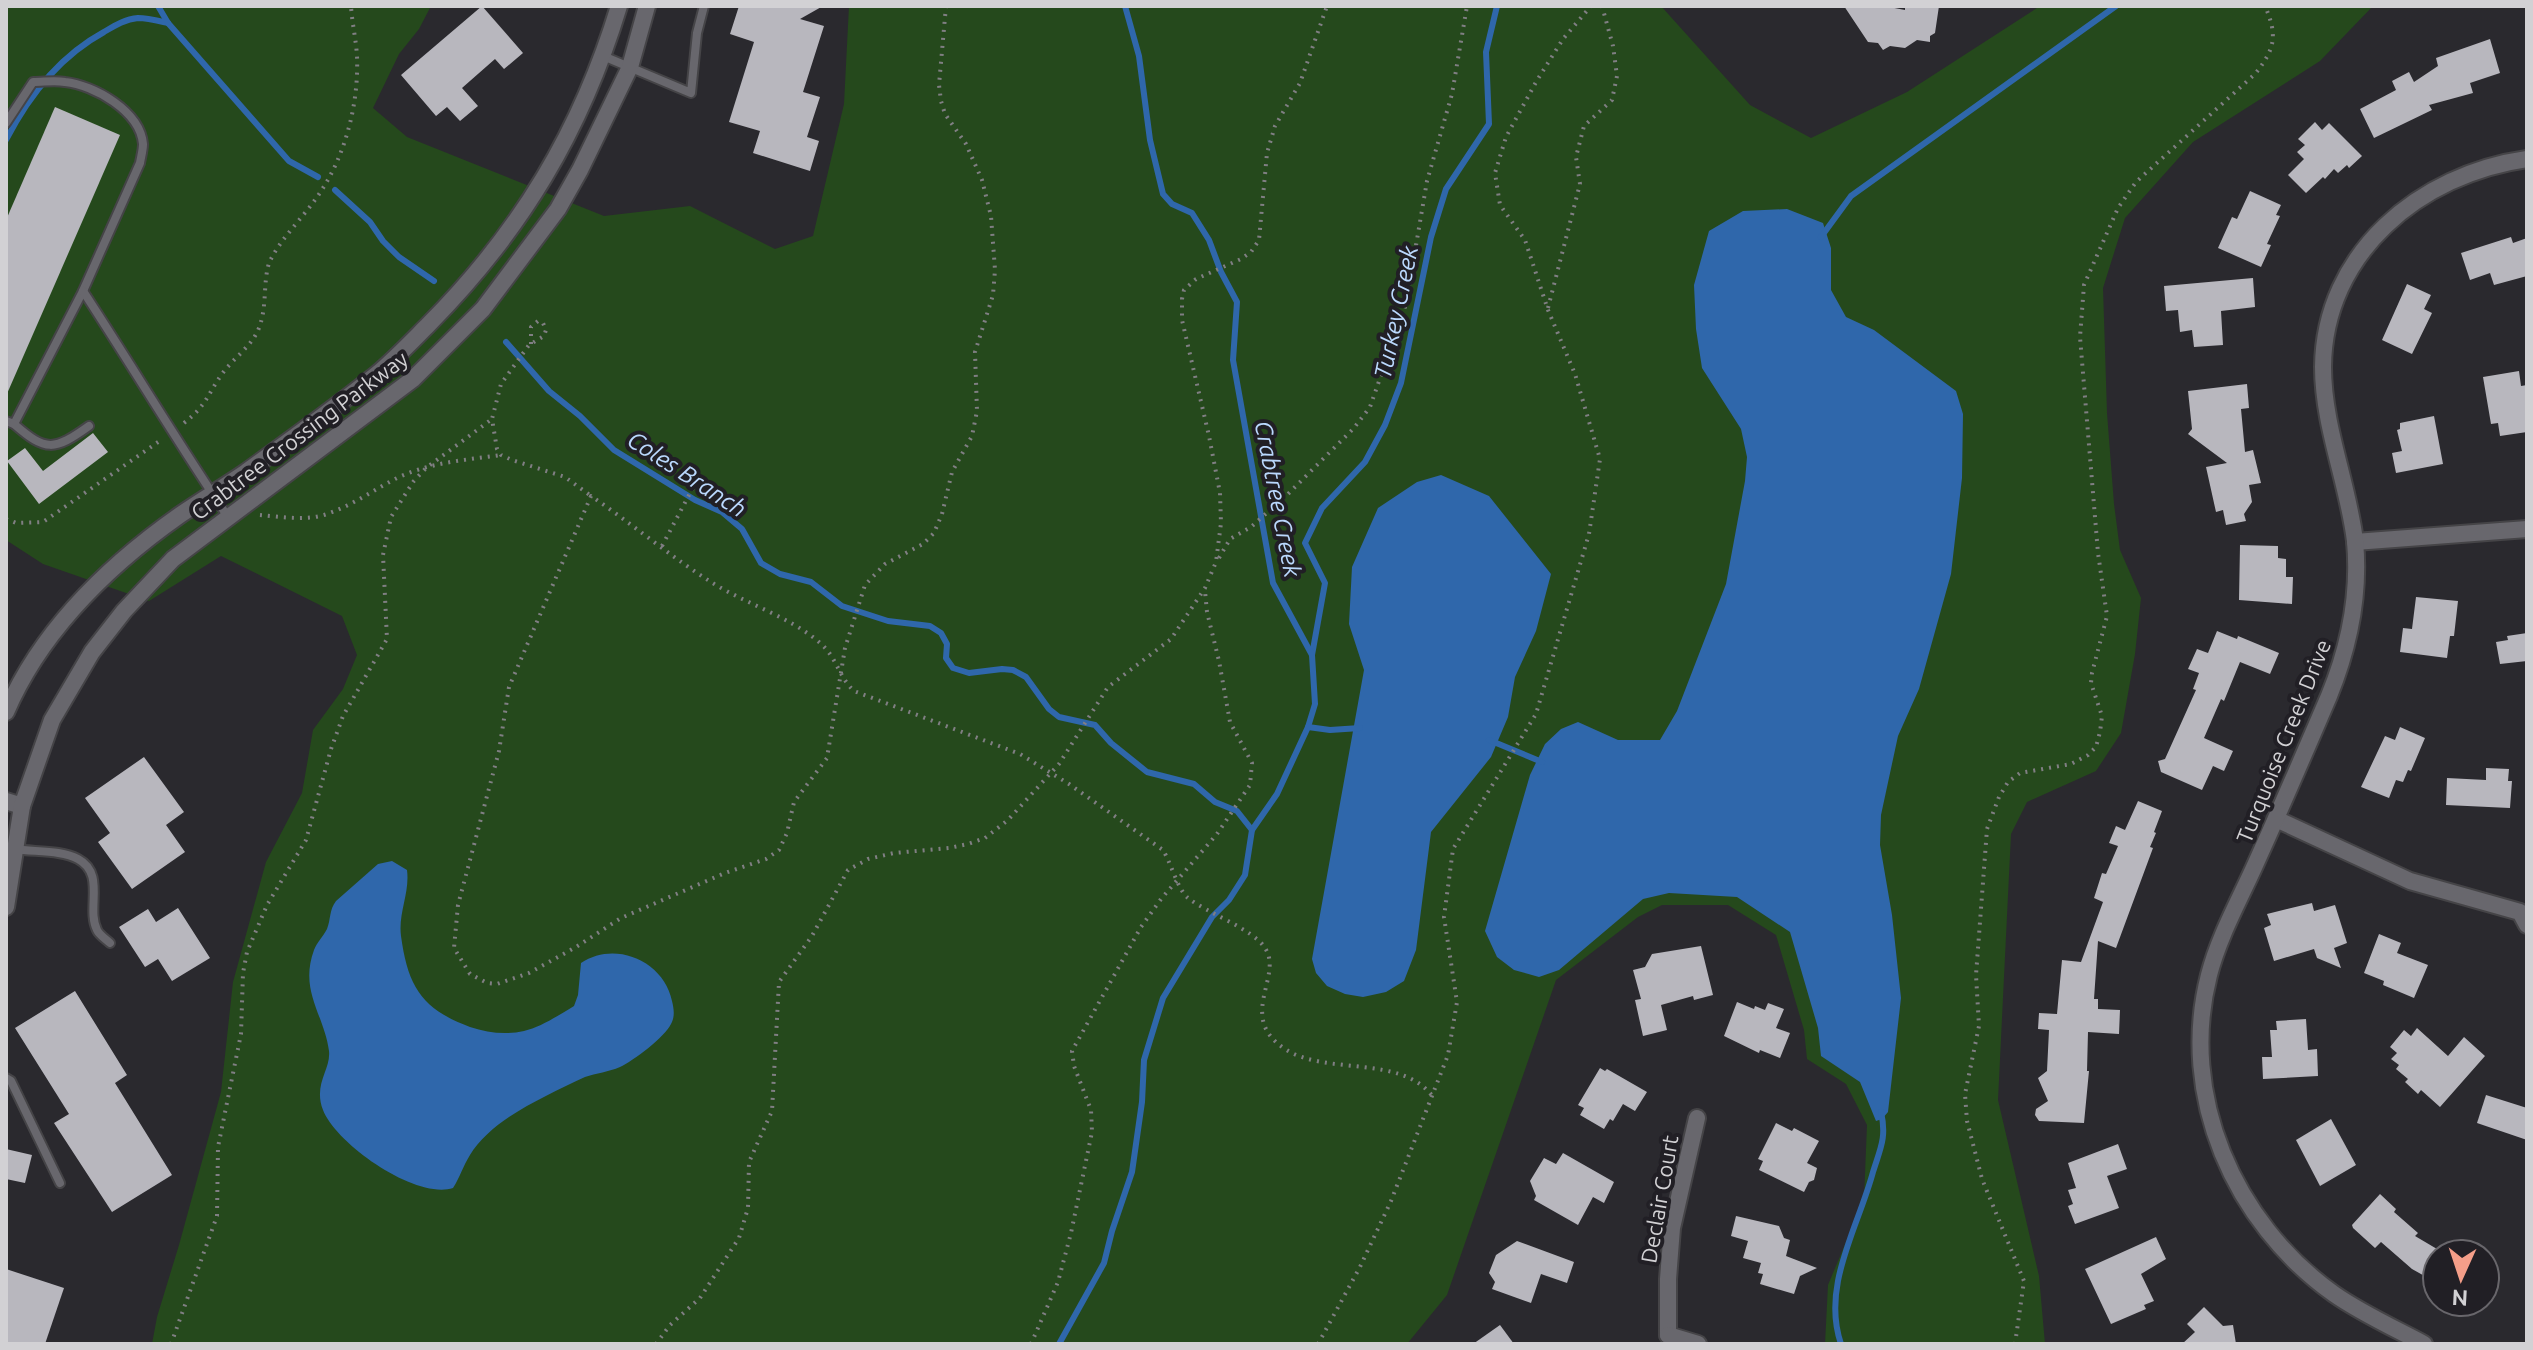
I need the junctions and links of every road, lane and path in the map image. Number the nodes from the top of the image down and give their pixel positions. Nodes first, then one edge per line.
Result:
1 (351, 6) edge
2 (619, 6) edge
3 (647, 6) edge
4 (704, 6) edge
5 (946, 6) edge
6 (1327, 6) edge
7 (1467, 6) edge
8 (1591, 6) edge
9 (1602, 6) edge
10 (2265, 6) edge
11 (603, 56) junction
12 (630, 67) junction
13 (6, 123) edge
14 (2527, 159) edge
15 (83, 291) junction
16 (1548, 310) junction
17 (530, 345) junction
18 (492, 419) junction
19 (10, 422) edge
20 (89, 426) dead end
21 (171, 432) junction
22 (501, 455) junction
23 (426, 468) junction
24 (697, 480) dead end
25 (212, 493) junction
26 (591, 496) junction
27 (259, 515) dead end
28 (228, 517) junction
29 (6, 519) edge
30 (2527, 529) edge
31 (2355, 542) junction
32 (662, 546) junction
33 (1216, 562) junction
34 (1205, 588) junction
35 (840, 672) junction
36 (6, 712) edge
37 (1051, 772) junction
38 (14, 803) edge
39 (2276, 819) junction
40 (15, 849) junction
41 (1178, 880) junction
42 (6, 907) edge
43 (2527, 925) edge
44 (110, 943) dead end
45 (6, 1078) edge
46 (1433, 1097) junction
47 (1697, 1118) dead end
48 (60, 1183) dead end
49 (1663, 1340) edge
50 (171, 1344) edge
51 (656, 1344) edge
52 (1031, 1344) edge
53 (1318, 1344) edge
54 (1698, 1344) edge
55 (2015, 1344) edge
56 (2424, 1344) edge

1 - 21 path
2 - 11 street, Crabtree Crossing Parkway
3 - 12 street, Crabtree Crossing Parkway
4 - 12 lane
5 - 35 path
6 - 33 path
7 - 33 path
8 - 16 path
9 - 16 path
10 - 55 path
11 - 12 lane
11 - 25 street, Crabtree Crossing Parkway
12 - 28 street, Crabtree Crossing Parkway
13 - 15 lane
14 - 31 street, Turquoise Creek Drive
15 - 19 lane
15 - 21 lane
16 - 46 path
17 - 17 path
17 - 18 path
18 - 22 path
18 - 23 path
19 - 20 lane
21 - 25 lane
21 - 29 path
22 - 23 path
22 - 26 path
23 - 27 path
23 - 50 path
24 - 32 path
25 - 28 lane
25 - 36 street, Crabtree Crossing Parkway
26 - 32 path
26 - 35 path
28 - 38 street, Crabtree Crossing Parkway
30 - 31 street
31 - 39 street, Turquoise Creek Drive
32 - 35 path
33 - 34 path
34 - 37 path
34 - 41 path
35 - 37 path
37 - 41 path
37 - 51 path
38 - 40 street, Crabtree Crossing Parkway
39 - 43 street
39 - 56 street, Turquoise Creek Drive
40 - 42 street, Crabtree Crossing Parkway
40 - 44 lane
41 - 46 path
41 - 52 path
45 - 48 lane
46 - 53 path
47 - 49 street, Declair Court
49 - 54 street

